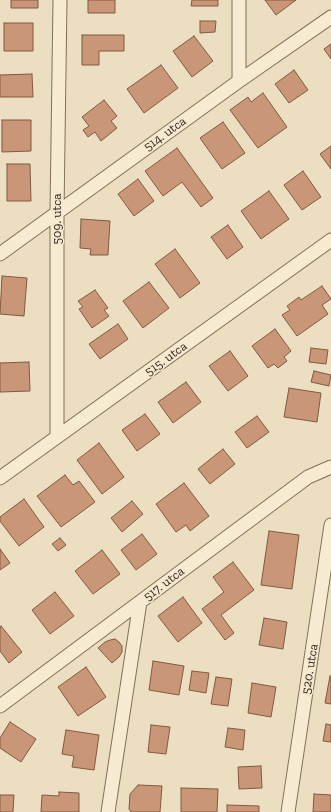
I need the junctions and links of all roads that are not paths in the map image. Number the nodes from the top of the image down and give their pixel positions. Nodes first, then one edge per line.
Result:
1 (60, 0) edge
2 (239, 0) edge
3 (331, 17) edge
4 (239, 80) junction
5 (57, 212) junction
6 (331, 240) edge
7 (0, 254) edge
8 (57, 437) junction
9 (331, 467) edge
10 (0, 478) edge
11 (331, 525) edge
12 (140, 602) junction
13 (0, 706) edge
14 (108, 812) edge
15 (288, 812) edge

1 - 5 street, 509. utca
2 - 4 street
3 - 4 street, 514. utca
4 - 5 street, 514. utca
5 - 7 street, 514. utca
5 - 8 street, 509. utca
6 - 8 street, 515. utca
8 - 10 street, 515. utca
9 - 12 street, 517. utca
11 - 15 street, 520. utca
12 - 13 street, 517. utca
12 - 14 street

